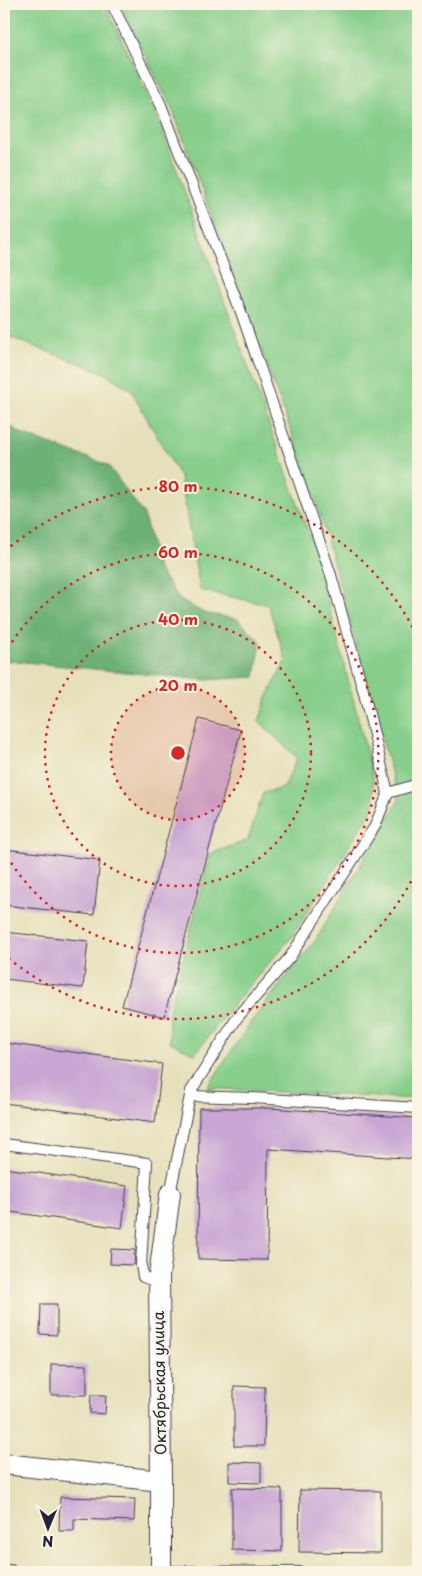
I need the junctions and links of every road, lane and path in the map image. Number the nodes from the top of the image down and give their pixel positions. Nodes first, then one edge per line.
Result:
1 (112, 4) edge
2 (418, 784) edge
3 (388, 793) junction
4 (190, 1096) junction
5 (418, 1108) edge
6 (4, 1144) edge
7 (170, 1194) joint
8 (159, 1283) junction
9 (4, 1464) edge
10 (161, 1481) junction
11 (157, 1572) edge
12 (300, 1572) edge

1 - 3 lane
2 - 3 lane
3 - 4 lane
4 - 5 lane
4 - 7 lane
6 - 8 lane
7 - 8 street, Октябрьская улица
8 - 10 street, Октябрьская улица
9 - 10 street
10 - 11 street, Октябрьская улица
11 - 12 lane

